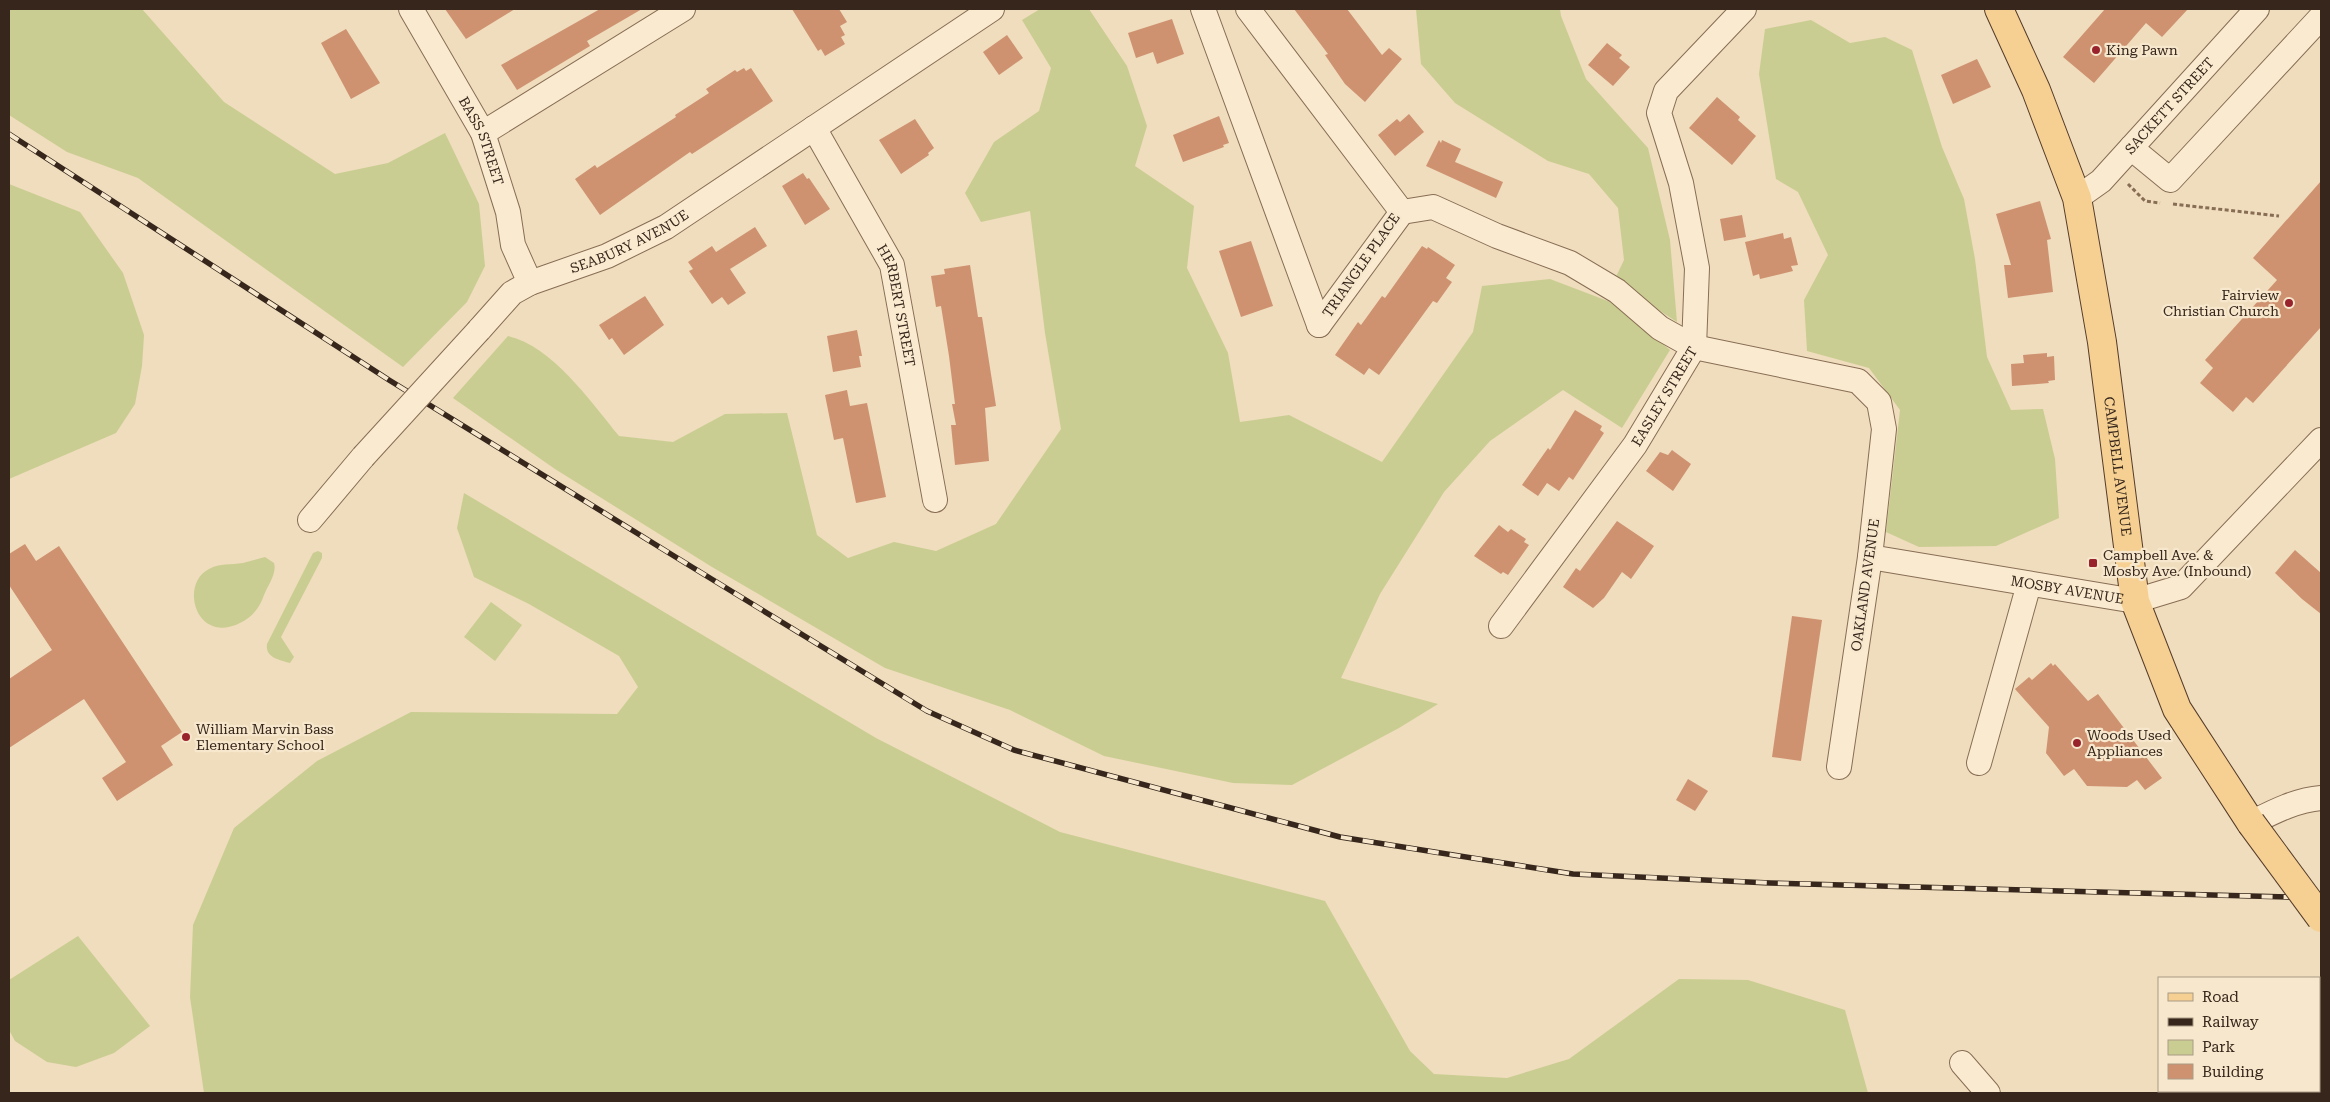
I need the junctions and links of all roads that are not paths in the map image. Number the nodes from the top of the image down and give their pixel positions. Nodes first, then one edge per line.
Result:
1 (411, 9) edge
2 (683, 9) edge
3 (992, 9) edge
4 (1203, 9) edge
5 (1248, 9) edge
6 (1744, 9) edge
7 (1998, 9) edge
8 (2257, 9) edge
9 (2321, 17) edge
10 (814, 128) junction
11 (483, 133) junction
12 (2131, 148) junction
13 (2077, 198) junction
14 (1402, 212) junction
15 (530, 283) junction
16 (1694, 347) junction
17 (2318, 449) edge
18 (935, 500) dead end
19 (310, 520) dead end
20 (1870, 557) junction
21 (2029, 584) junction
22 (2135, 601) junction
23 (1501, 626) dead end
24 (1979, 763) dead end
25 (1839, 767) dead end
26 (2321, 798) edge
27 (2251, 823) junction
28 (2321, 918) edge
29 (1962, 1063) dead end
30 (1988, 1093) edge

1 - 11 street, BASS STREET
2 - 11 street
3 - 10 street, SEABURY AVENUE
4 - 14 street, TRIANGLE PLACE
5 - 14 street, TRIANGLE PLACE
6 - 16 street, EASLEY STREET
7 - 13 main road, CAMPBELL AVENUE
8 - 12 street, SACKETT STREET
9 - 12 street
10 - 15 street, SEABURY AVENUE
10 - 18 street, HERBERT STREET
11 - 15 street, BASS STREET
12 - 13 street, SACKETT STREET
13 - 22 main road, CAMPBELL AVENUE
14 - 16 street
15 - 19 street, SEABURY AVENUE, bridge
16 - 20 street, OAKLAND AVENUE
16 - 23 street, EASLEY STREET
17 - 22 street, MOSBY AVENUE
20 - 21 street, MOSBY AVENUE
20 - 25 street, OAKLAND AVENUE
21 - 22 street, MOSBY AVENUE
21 - 24 street
22 - 27 main road, CAMPBELL AVENUE
26 - 27 street
27 - 28 main road, CAMPBELL AVENUE, bridge
29 - 30 street

